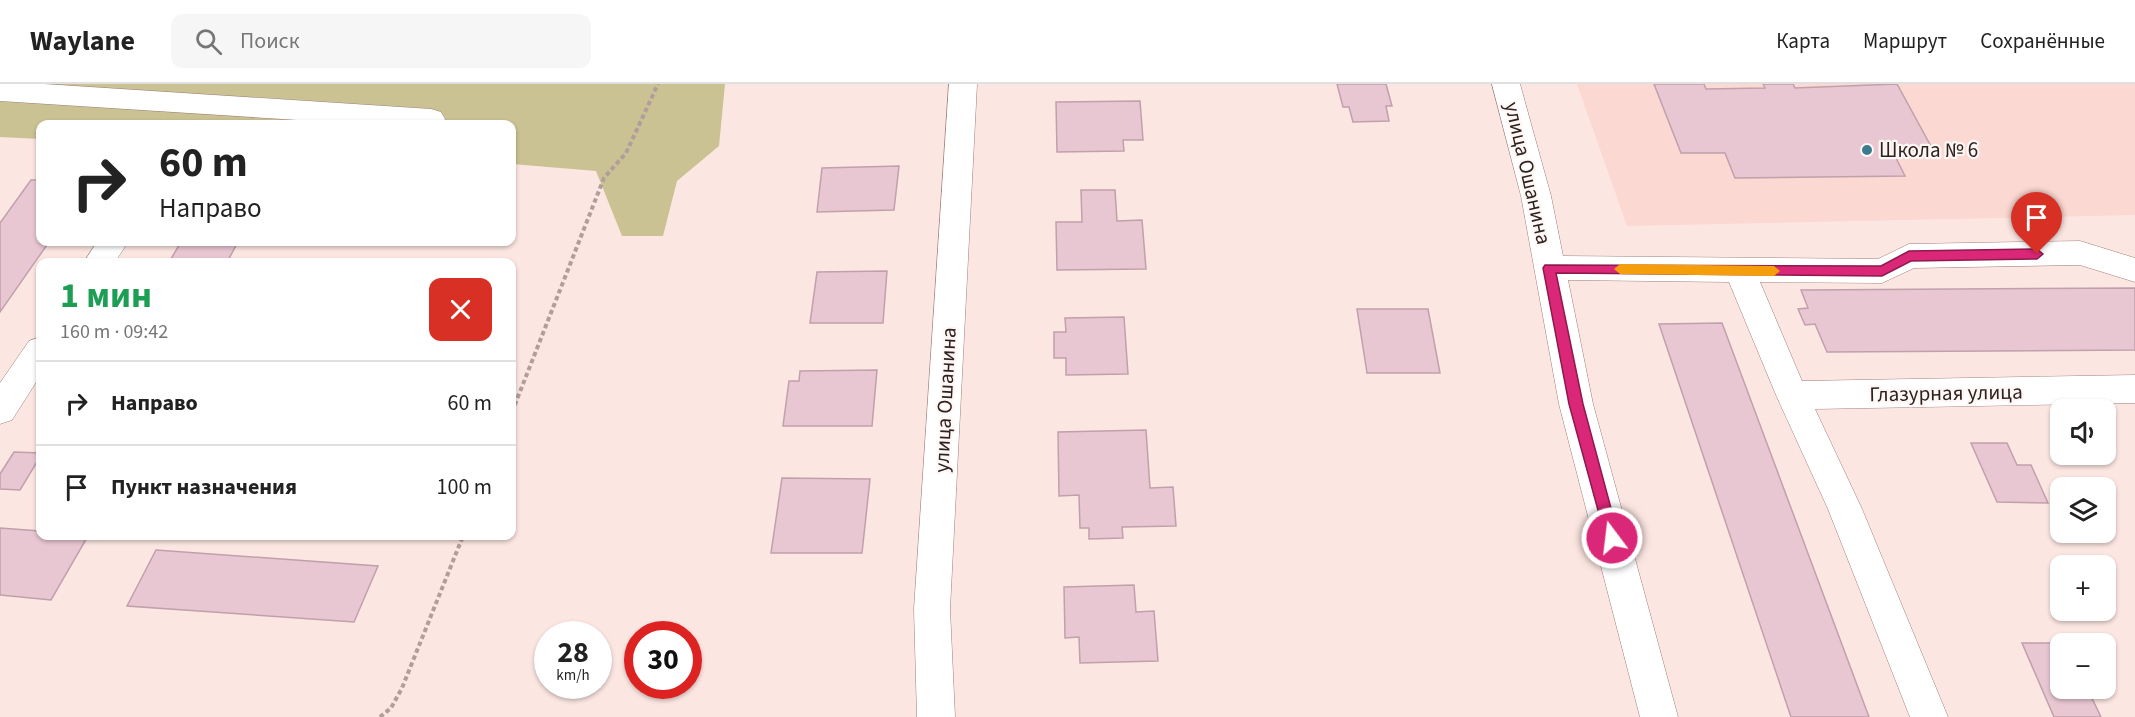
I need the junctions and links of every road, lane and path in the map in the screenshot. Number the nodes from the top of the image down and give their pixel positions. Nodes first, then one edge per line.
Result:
1 (658, 84) edge
2 (963, 84) edge
3 (1506, 84) edge
4 (0, 91) edge
5 (204, 115) edge
6 (431, 119) dead end
7 (1549, 268) junction
8 (2135, 270) edge
9 (1740, 271) junction
10 (36, 356) edge
11 (2135, 389) edge
12 (1792, 395) junction
13 (516, 402) edge
14 (0, 410) edge
15 (461, 540) edge
16 (380, 717) edge
17 (936, 717) edge
18 (1659, 717) edge
19 (1929, 717) edge

1 - 13 path
2 - 17 street, улица Ошанина
3 - 7 street, улица Ошанина
4 - 5 street
5 - 6 street
7 - 9 street
7 - 18 street, улица Ошанина
8 - 9 street
9 - 12 street
10 - 14 street
11 - 12 street, Глазурная улица
12 - 19 street
15 - 16 path

